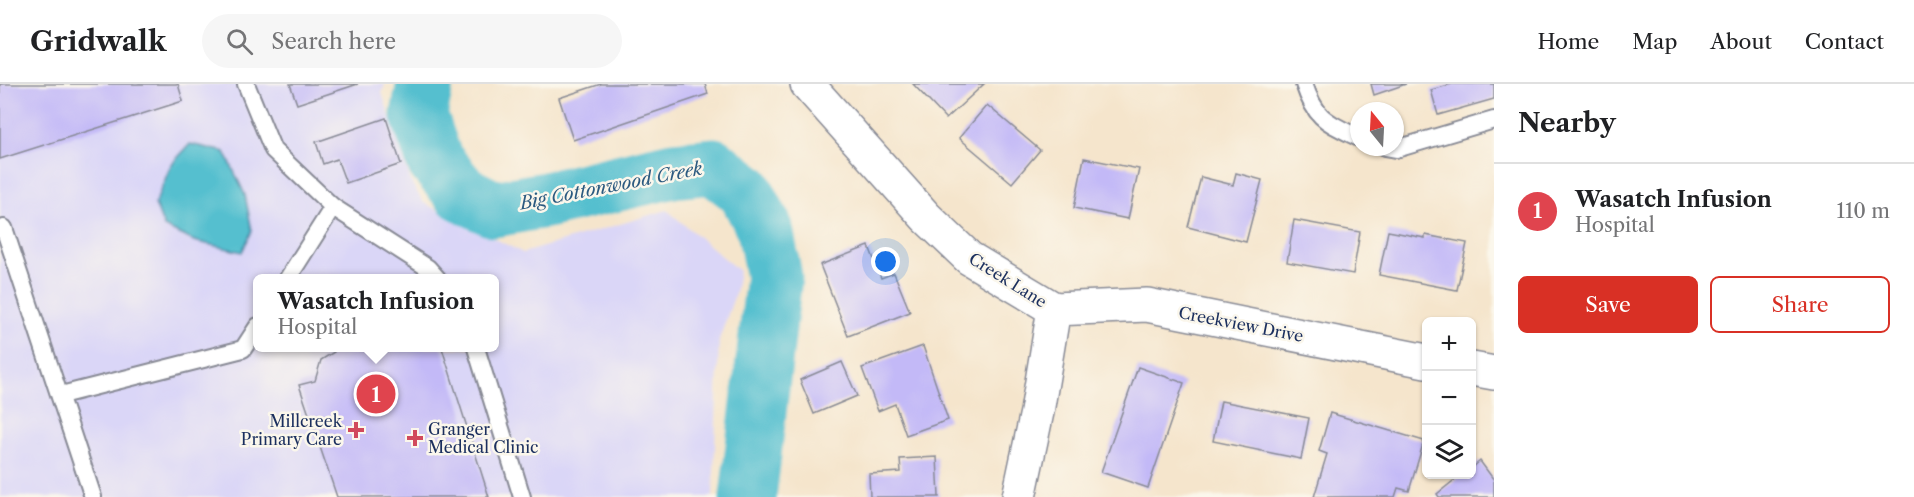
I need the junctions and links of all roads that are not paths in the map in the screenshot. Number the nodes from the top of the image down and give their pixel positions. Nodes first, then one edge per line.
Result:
1 (246, 84) edge
2 (807, 84) edge
3 (1304, 84) edge
4 (1494, 120) edge
5 (1350, 134) edge
6 (1404, 147) edge
7 (333, 207) junction
8 (0, 230) edge
9 (291, 274) edge
10 (433, 274) edge
11 (1054, 309) junction
12 (253, 334) edge
13 (477, 352) edge
14 (1422, 360) edge
15 (1476, 370) edge
16 (1494, 373) edge
17 (61, 395) junction
18 (93, 497) edge
19 (522, 497) edge
20 (1019, 497) edge

1 - 7 lane
2 - 11 street, Creek Lane
3 - 5 lane
4 - 6 lane
7 - 9 lane
7 - 10 lane
8 - 17 lane
11 - 14 street, Creekview Drive
11 - 20 street, Creek Lane
12 - 17 lane
13 - 19 lane
15 - 16 street
17 - 18 lane

